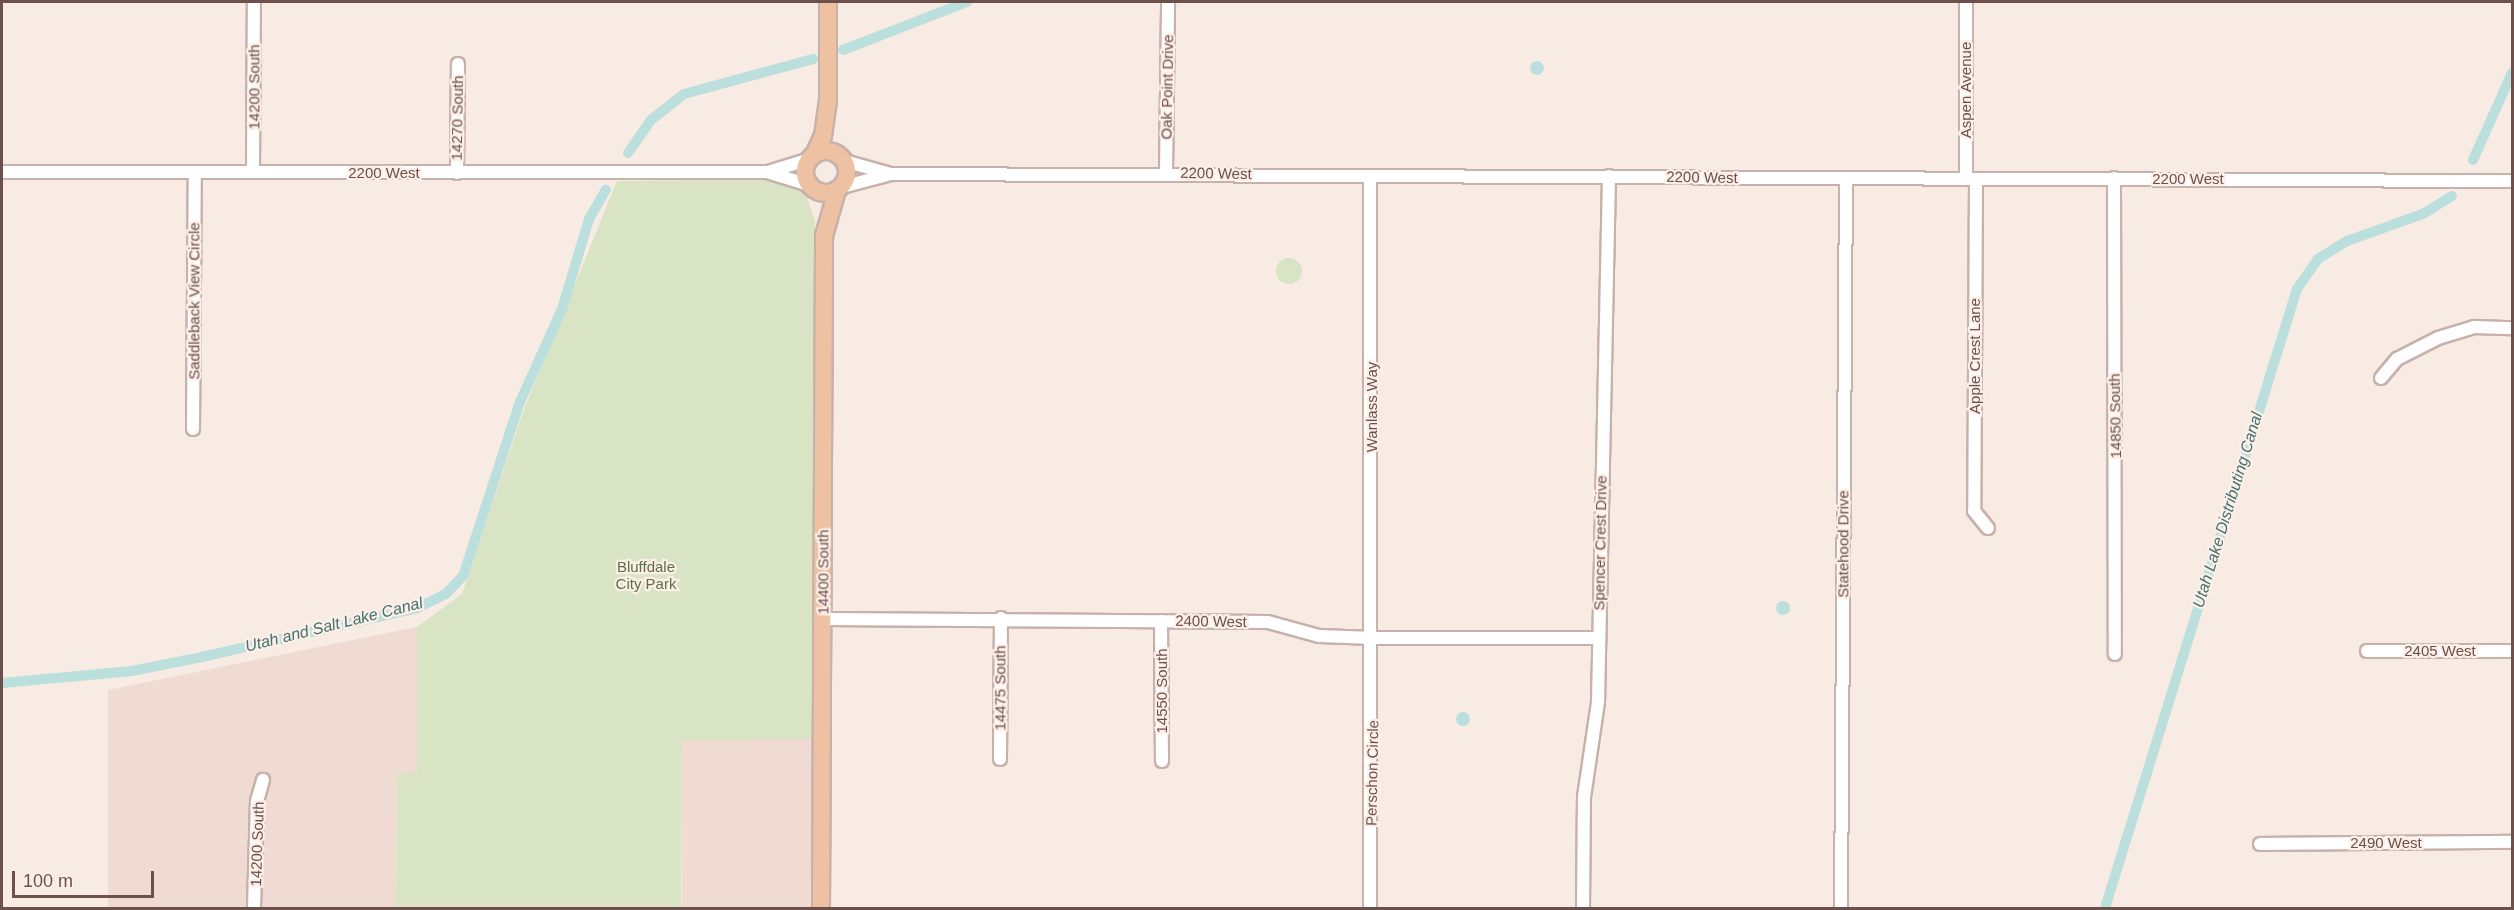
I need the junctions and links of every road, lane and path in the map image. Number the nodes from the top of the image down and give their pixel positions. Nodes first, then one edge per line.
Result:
1 (254, 2) edge
2 (828, 2) edge
3 (1168, 2) edge
4 (1966, 2) edge
5 (458, 64) dead end
6 (828, 100) junction
7 (812, 157) junction
8 (842, 158) junction
9 (2, 172) edge
10 (195, 172) junction
11 (254, 172) junction
12 (767, 172) junction
13 (1166, 172) junction
14 (457, 173) junction
15 (891, 174) junction
16 (1370, 176) junction
17 (1609, 176) junction
18 (2114, 178) junction
19 (1846, 179) junction
20 (1971, 179) junction
21 (2512, 182) edge
22 (811, 186) junction
23 (840, 188) junction
24 (824, 236) junction
25 (2512, 328) edge
26 (2381, 378) dead end
27 (193, 429) dead end
28 (1988, 528) dead end
29 (1001, 618) junction
30 (823, 619) junction
31 (1161, 621) junction
32 (1598, 638) junction
33 (1374, 639) junction
34 (2367, 651) dead end
35 (2512, 651) edge
36 (2115, 654) dead end
37 (1000, 759) dead end
38 (1162, 760) dead end
39 (263, 780) dead end
40 (2512, 842) edge
41 (2260, 844) dead end
42 (254, 909) edge
43 (822, 909) edge
44 (1370, 909) edge
45 (1583, 909) edge
46 (1841, 909) edge

1 - 11 street, 14200 South
2 - 6 main road
3 - 13 street, Oak Point Drive
4 - 20 street, Aspen Avenue
5 - 14 street, 14270 South
6 - 7 main road
6 - 8 main road
7 - 8 main road
7 - 12 street, 2200 West
7 - 22 main road
8 - 15 street, 2200 West
8 - 23 main road
9 - 10 street, 2200 West
10 - 11 street, 2200 West
10 - 27 street, Saddleback View Circle
11 - 14 street, 2200 West
12 - 14 street, 2200 West
12 - 22 street, 2200 West
13 - 15 street, 2200 West
13 - 16 street, 2200 West
15 - 23 street, 2200 West
16 - 17 street, 2200 West
16 - 33 street, Wanlass Way
17 - 19 street, 2200 West
17 - 32 street, Spencer Crest Drive
18 - 20 street, 2200 West
18 - 21 street, 2200 West
18 - 36 street, 14850 South
19 - 20 street, 2200 West
19 - 46 street, Statehood Drive
20 - 28 street, Apple Crest Lane
22 - 23 main road
22 - 24 main road, 14400 South
23 - 24 main road, 14400 South
24 - 30 main road, 14400 South
25 - 26 street
29 - 30 street, 2400 West
29 - 31 street, 2400 West
29 - 37 street, 14475 South
30 - 43 main road, 14400 South
31 - 33 street, 2400 West
31 - 38 street, 14550 South
32 - 33 street, 2400 West
32 - 45 street, Spencer Crest Drive
33 - 44 street, Perschon Circle
34 - 35 street, 2405 West
39 - 42 street, 14200 South
40 - 41 street, 2490 West

